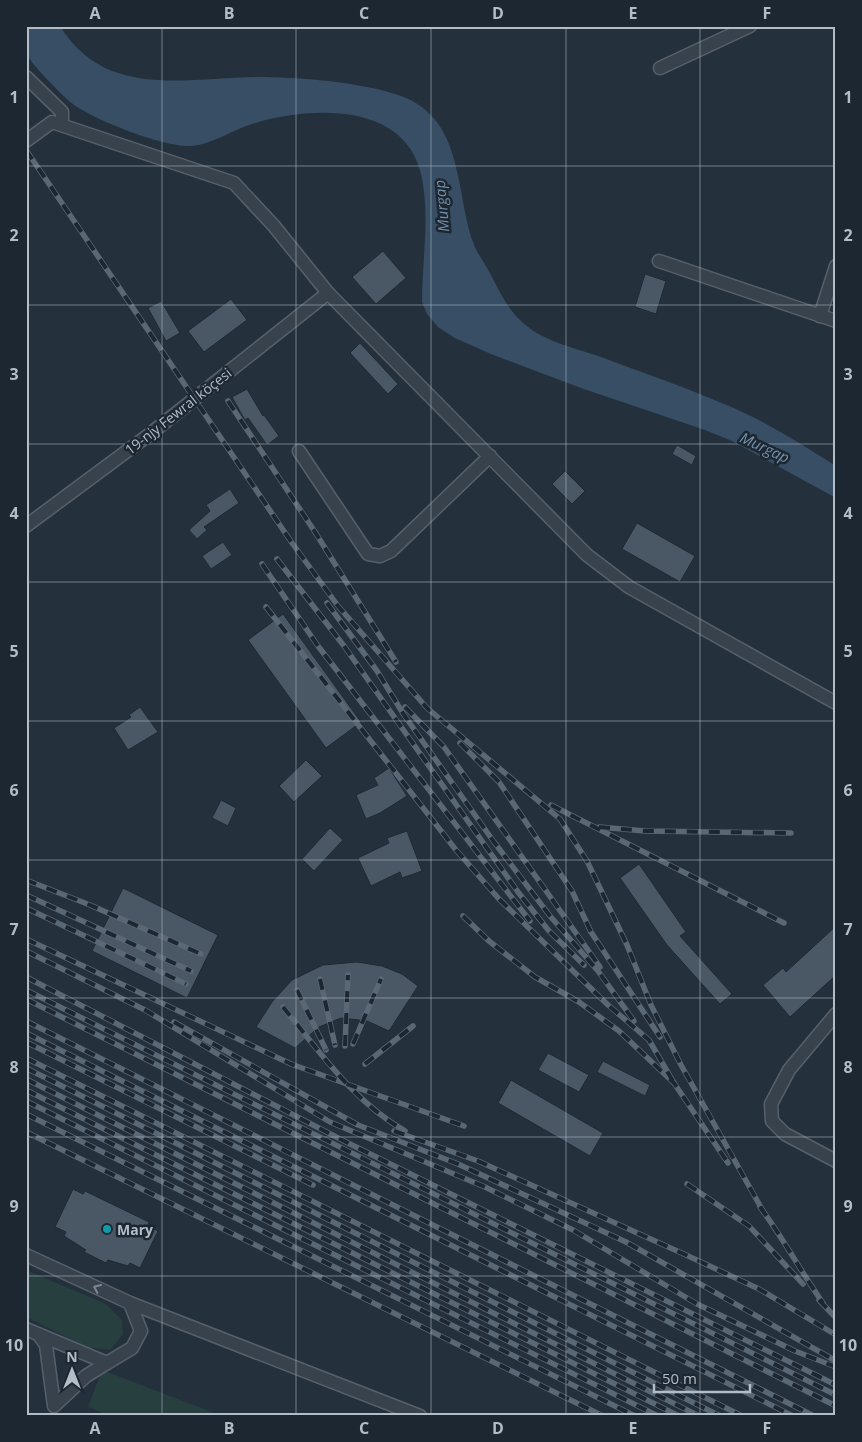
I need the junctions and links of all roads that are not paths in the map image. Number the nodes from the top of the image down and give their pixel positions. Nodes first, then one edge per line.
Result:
1 (750, 26) edge
2 (660, 68) dead end
3 (26, 77) edge
4 (62, 126) junction
5 (26, 141) edge
6 (659, 260) dead end
7 (836, 266) edge
8 (328, 293) junction
9 (820, 316) junction
10 (836, 321) edge
11 (298, 451) dead end
12 (490, 456) junction
13 (26, 526) edge
14 (836, 703) edge
15 (836, 1014) edge
16 (836, 1161) edge
17 (26, 1255) edge
18 (130, 1303) junction
19 (26, 1329) edge
20 (39, 1335) junction
21 (107, 1363) junction
22 (52, 1411) edge
23 (420, 1416) edge

1 - 2 street
3 - 4 street
4 - 5 street
4 - 8 street
6 - 9 street
7 - 9 street
8 - 12 street
8 - 13 street, 19-njy Fewral köçesi
9 - 10 street
11 - 12 street
12 - 14 street
15 - 16 street
18 -> 17 street
18 - 21 street
18 - 23 street
19 - 20 street
20 - 21 street
20 - 22 street
21 - 22 street

